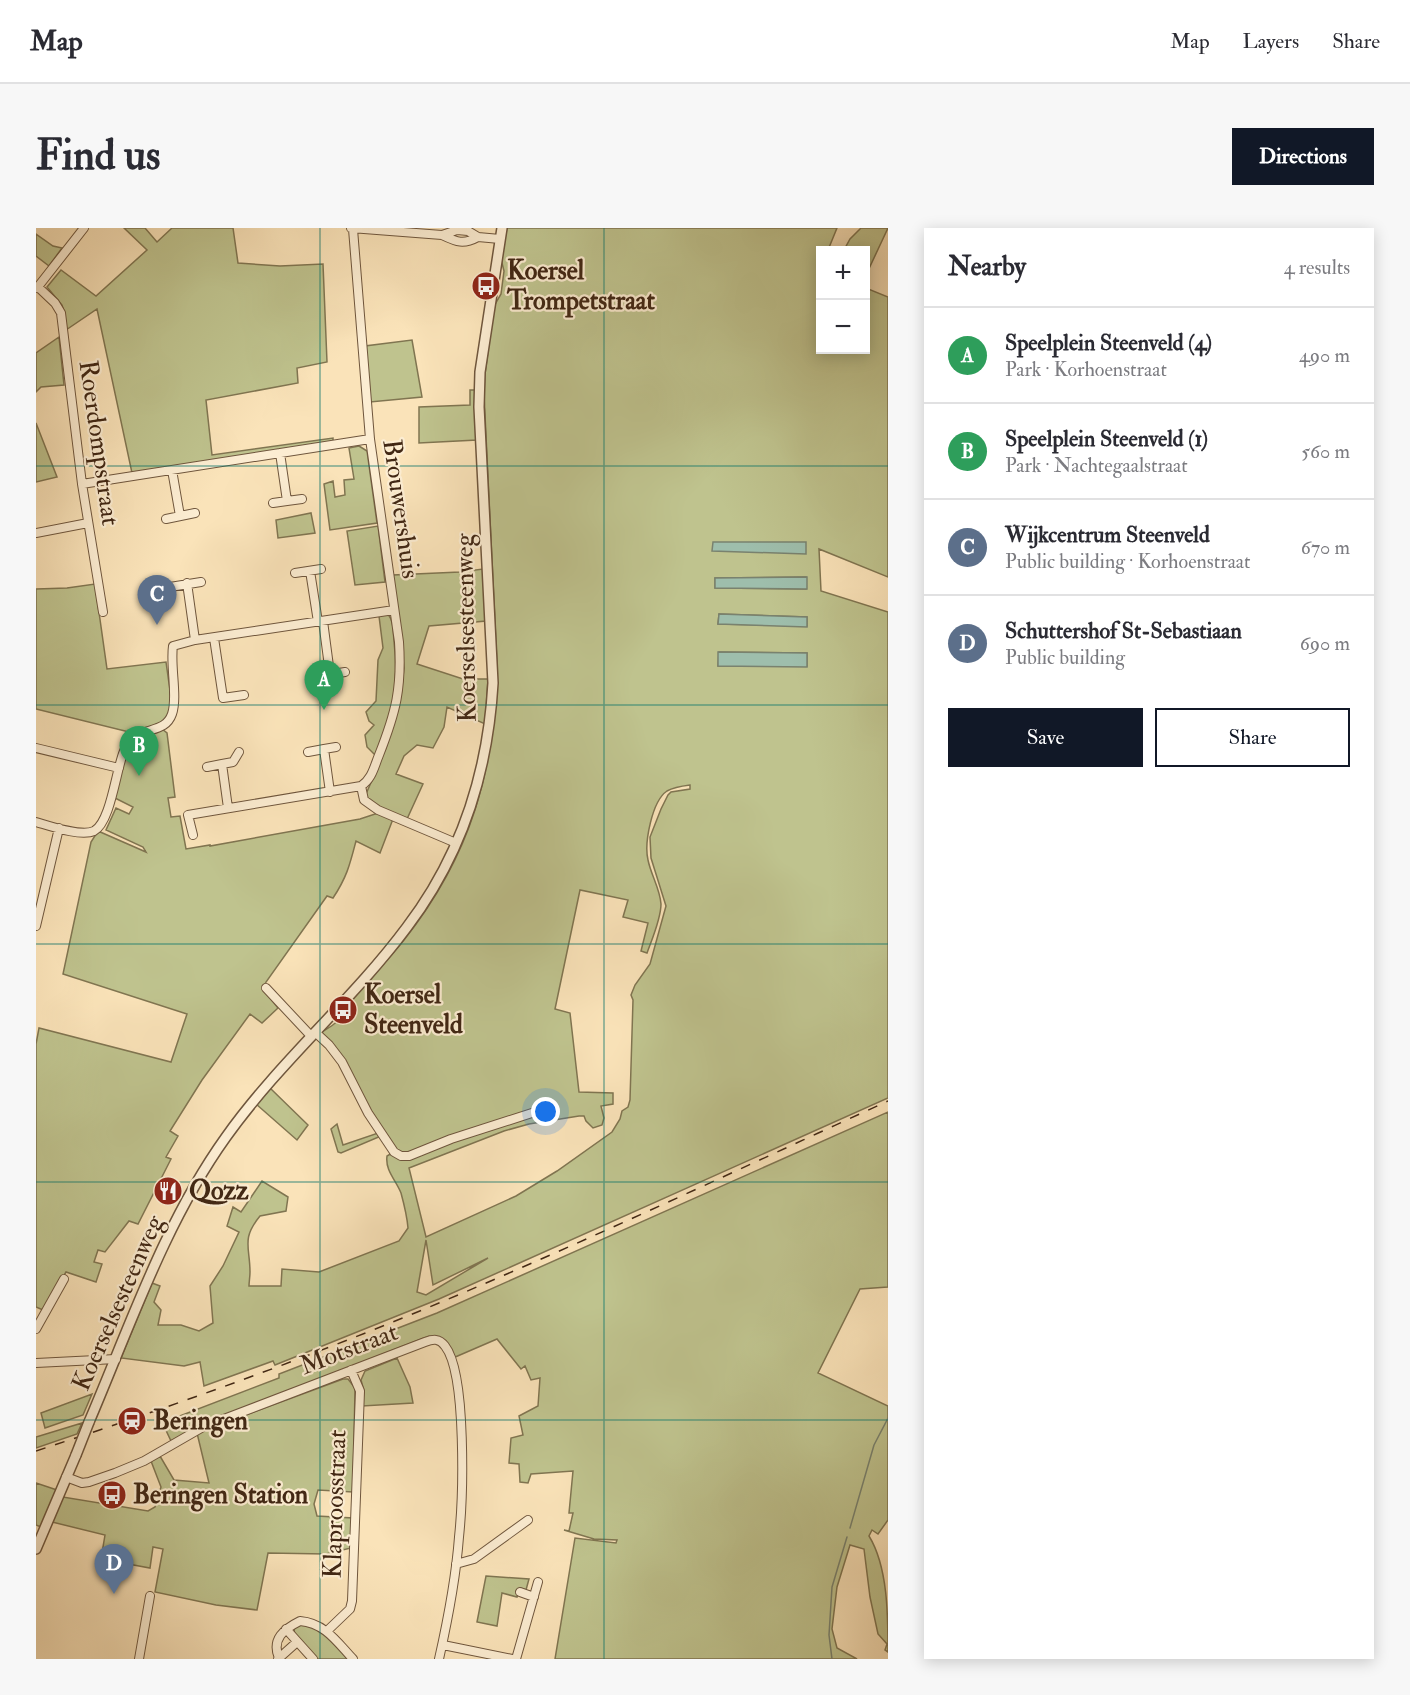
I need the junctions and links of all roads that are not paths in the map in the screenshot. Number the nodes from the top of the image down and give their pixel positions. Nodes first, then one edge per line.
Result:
1 (84, 228) edge
2 (351, 228) edge
3 (502, 228) edge
4 (500, 240) junction
5 (37, 288) edge
6 (370, 439) junction
7 (280, 453) junction
8 (172, 470) junction
9 (82, 484) junction
10 (302, 499) dead end
11 (287, 501) junction
12 (273, 504) dead end
13 (195, 513) dead end
14 (180, 516) junction
15 (166, 519) dead end
16 (88, 523) junction
17 (36, 533) edge
18 (321, 569) dead end
19 (310, 571) junction
20 (295, 573) dead end
21 (201, 582) dead end
22 (187, 583) junction
23 (170, 587) dead end
24 (394, 610) junction
25 (103, 612) dead end
26 (321, 622) junction
27 (214, 638) junction
28 (195, 640) junction
29 (345, 672) dead end
30 (330, 674) junction
31 (314, 677) dead end
32 (244, 695) dead end
33 (336, 747) dead end
34 (36, 748) edge
35 (324, 749) junction
36 (239, 752) dead end
37 (308, 752) dead end
38 (222, 764) junction
39 (207, 767) dead end
40 (119, 768) junction
41 (361, 786) junction
42 (330, 792) junction
43 (228, 808) junction
44 (36, 822) edge
45 (58, 828) junction
46 (193, 835) dead end
47 (456, 843) junction
48 (36, 926) edge
49 (266, 988) dead end
50 (313, 1034) junction
51 (535, 1112) dead end
52 (64, 1279) dead end
53 (36, 1329) edge
54 (116, 1359) junction
55 (36, 1363) edge
56 (351, 1370) junction
57 (66, 1477) junction
58 (528, 1520) dead end
59 (36, 1549) edge
60 (456, 1564) junction
61 (538, 1582) dead end
62 (520, 1592) dead end
63 (150, 1596) dead end
64 (534, 1597) junction
65 (286, 1629) junction
66 (327, 1631) junction
67 (297, 1642) junction
68 (443, 1645) junction
69 (278, 1658) edge
70 (138, 1659) edge
71 (313, 1659) edge
72 (353, 1659) edge
73 (439, 1659) edge
74 (514, 1659) edge

1 - 5 street
2 - 4 street
2 - 6 street, Brouwershuis
3 - 4 street, Koerselsesteenweg
4 - 47 street, Koerselsesteenweg
5 - 9 street, Roerdompstraat
6 - 7 street
6 - 24 street, Brouwershuis
7 - 8 street
7 - 11 street
8 - 9 street
8 - 14 street
9 - 16 street, Roerdompstraat
10 - 11 street
11 - 12 street
13 - 14 street
14 - 15 street
16 - 17 street
16 - 25 street, Roerdompstraat
18 - 19 street
19 - 20 street
19 - 26 street
21 - 22 street
22 - 23 street
22 - 28 street
24 - 26 street
24 - 41 street, Brouwershuis
26 - 27 street
26 - 30 street
27 - 28 street
27 - 32 street
28 - 40 street
29 - 30 street
30 - 31 street
33 - 35 street
34 - 40 street
35 - 37 street
35 - 42 street
36 - 38 street
38 - 39 street
38 - 43 street
40 - 45 street
41 - 42 street
41 - 47 street
42 - 43 street
43 - 46 street
44 - 45 street
45 - 48 street
47 - 50 street, Koerselsesteenweg
49 - 50 street
50 - 51 street
50 - 54 street, Koerselsesteenweg
52 - 53 street
54 - 55 street
54 - 57 street, Koerselsesteenweg, bridge
56 - 57 street, Motstraat
56 - 60 street, Motstraat
56 - 66 street, Klaproosstraat
57 - 59 street, Koerselsesteenweg
58 - 60 street
60 - 68 street, Motstraat
61 - 64 street
62 - 64 street
63 - 70 street
64 - 74 street
65 - 66 street
65 - 67 street
65 - 69 street
66 - 72 street
67 - 69 street
67 - 71 street
68 - 73 street, Motstraat
68 - 74 street

